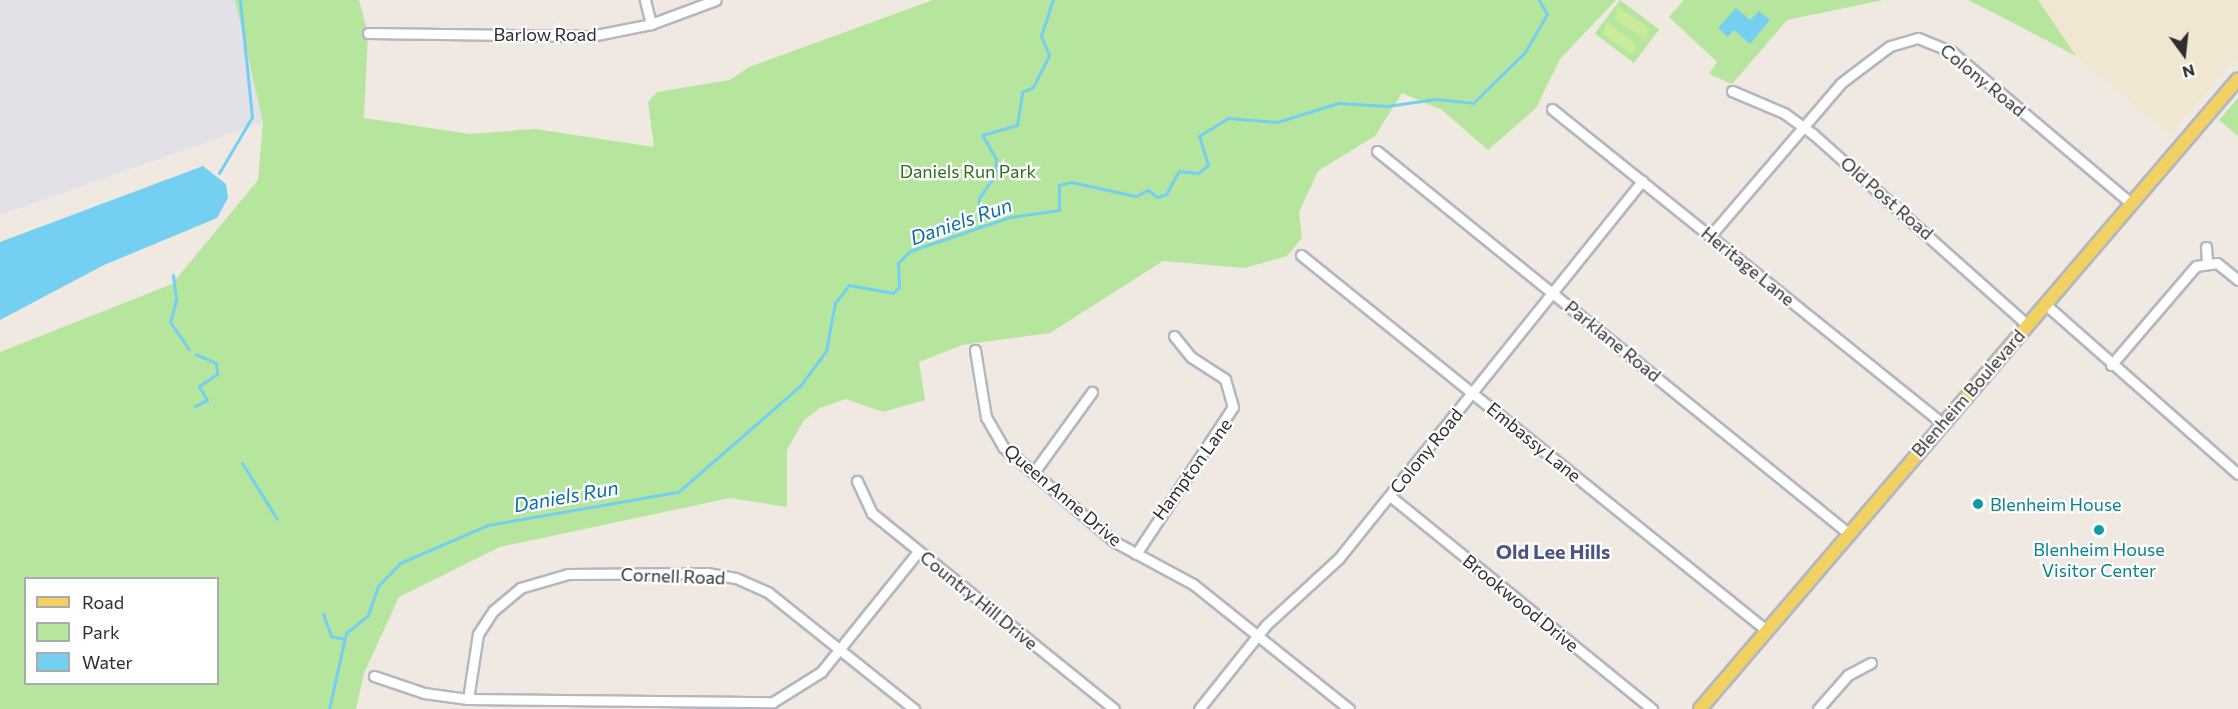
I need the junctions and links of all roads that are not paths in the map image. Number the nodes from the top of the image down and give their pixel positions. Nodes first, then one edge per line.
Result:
1 (645, 0) edge
2 (716, 0) edge
3 (651, 24) junction
4 (368, 33) dead end
5 (2238, 79) edge
6 (1732, 91) dead end
7 (1552, 109) dead end
8 (1803, 127) junction
9 (1377, 151) dead end
10 (1642, 181) junction
11 (2131, 202) junction
12 (1710, 236) junction
13 (2206, 248) dead end
14 (1301, 255) dead end
15 (2207, 261) junction
16 (2238, 280) edge
17 (1553, 293) junction
18 (2045, 304) junction
19 (2027, 325) junction
20 (1174, 336) dead end
21 (975, 350) dead end
22 (2112, 365) junction
23 (1092, 392) dead end
24 (1473, 393) junction
25 (1942, 423) junction
26 (1034, 471) junction
27 (2238, 474) edge
28 (856, 481) dead end
29 (1390, 496) junction
30 (1848, 532) junction
31 (918, 552) junction
32 (1136, 554) junction
33 (1766, 630) junction
34 (1258, 636) junction
35 (841, 649) junction
36 (1871, 663) dead end
37 (374, 676) dead end
38 (468, 699) junction
39 (914, 709) edge
40 (1114, 709) edge
41 (1199, 709) edge
42 (1349, 709) edge
43 (1652, 709) edge
44 (1700, 709) edge
45 (1818, 709) edge

1 - 3 street
2 - 3 street, Barlow Road
3 - 4 street, Barlow Road
5 - 11 main road, Blenheim Boulevard
6 - 8 street, Old Post Road
7 - 10 street, Heritage Lane
8 - 11 street, Colony Road
8 - 12 street, Colony Road
8 - 19 street, Old Post Road
9 - 17 street, Parklane Road
10 - 12 street, Heritage Lane
10 - 17 street, Colony Road
11 - 18 main road, Blenheim Boulevard
12 - 25 street, Heritage Lane
13 - 15 street
14 - 24 street, Embassy Lane
15 - 16 street
15 - 22 street
17 - 24 street, Colony Road
17 - 30 street, Parklane Road
18 - 19 main road, Blenheim Boulevard
18 - 22 street
19 - 25 main road, Blenheim Boulevard
20 - 32 street, Hampton Lane
21 - 26 street, Queen Anne Drive
22 - 27 street
23 - 26 street
24 - 29 street, Colony Road
24 - 33 street, Embassy Lane
25 - 30 main road, Blenheim Boulevard
26 - 32 street, Queen Anne Drive
28 - 31 street, Country Hill Drive
29 - 34 street, Colony Road
29 - 43 street, Brookwood Drive
30 - 33 main road, Blenheim Boulevard
31 - 35 street
31 - 40 street, Country Hill Drive
32 - 34 street, Queen Anne Drive
33 - 44 main road, Blenheim Boulevard
34 - 41 street, Colony Road
34 - 42 street, Queen Anne Drive
35 - 38 street
35 - 38 street, Cornell Road
35 - 39 street, Cornell Road
36 - 45 street
37 - 38 street

